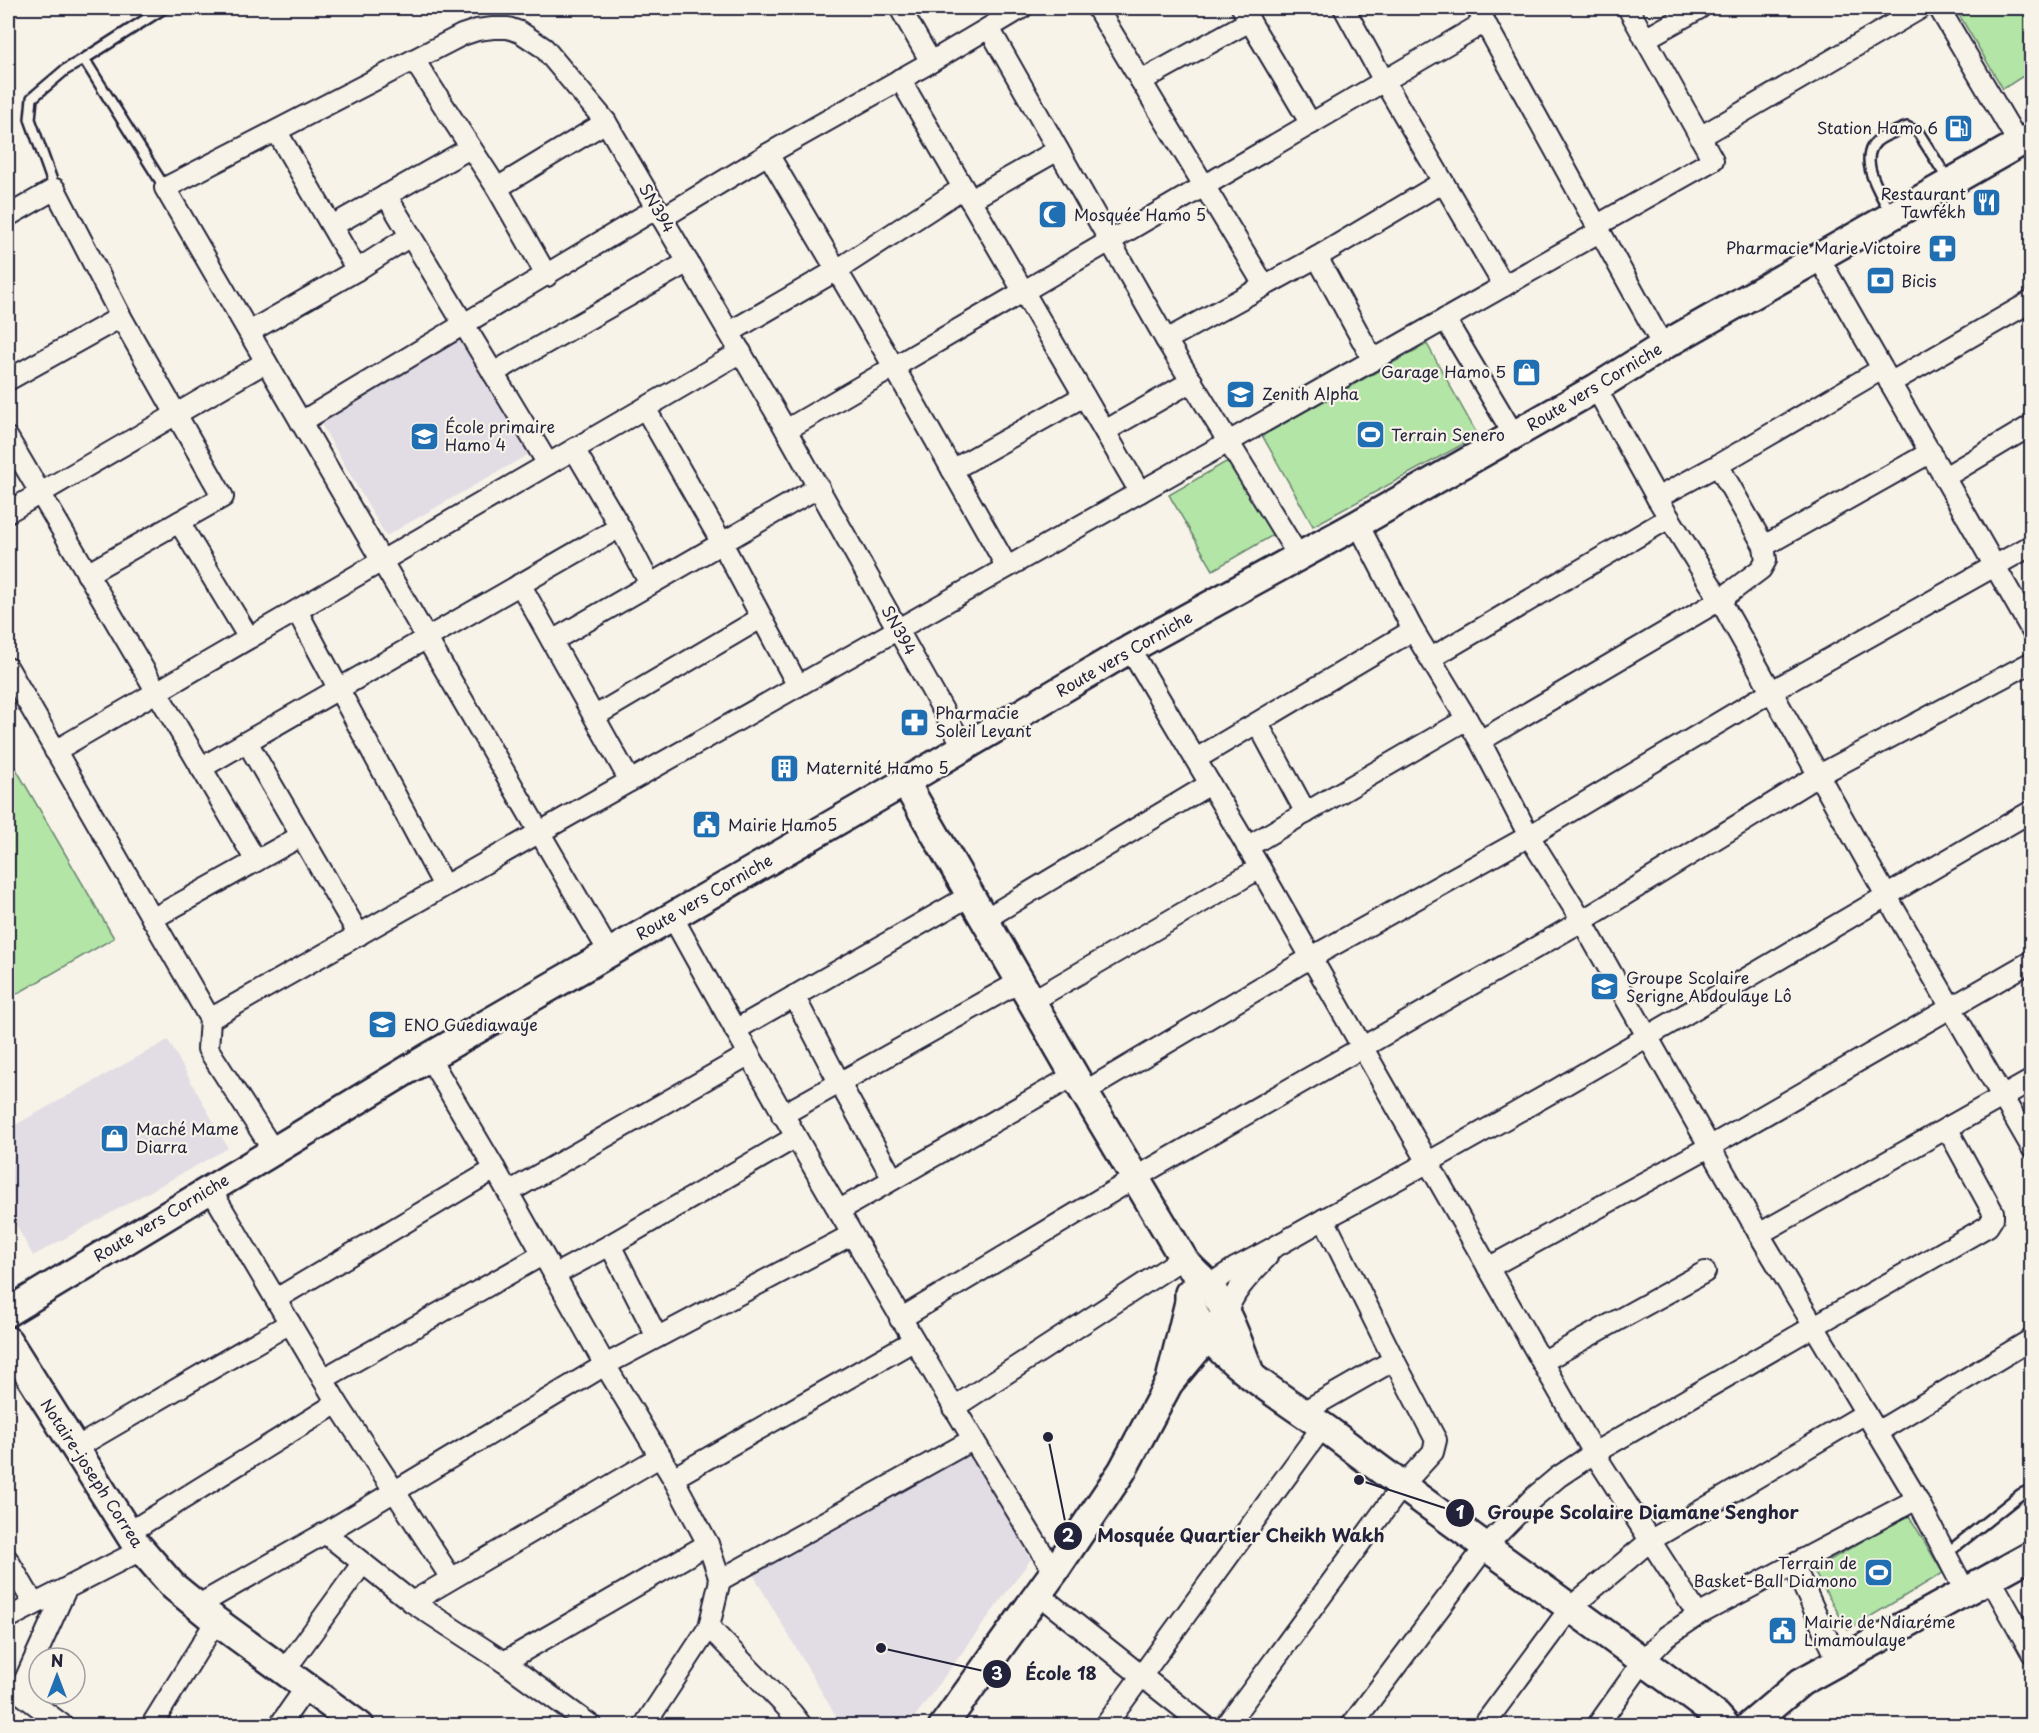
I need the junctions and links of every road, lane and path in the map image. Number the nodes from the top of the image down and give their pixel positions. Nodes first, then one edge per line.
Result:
1 (164, 8) edge
2 (900, 8) edge
3 (1022, 8) edge
4 (1097, 8) edge
5 (1344, 8) edge
6 (1628, 8) edge
7 (1700, 8) edge
8 (1921, 8) edge
9 (1939, 8) edge
10 (1246, 14) edge
11 (1481, 15) edge
12 (989, 28) junction
13 (1646, 39) junction
14 (84, 59) junction
15 (414, 60) junction
16 (931, 62) junction
17 (900, 79) junction
18 (1142, 81) junction
19 (1384, 81) junction
20 (606, 122) junction
21 (1311, 124) junction
22 (277, 132) junction
23 (1700, 137) junction
24 (470, 148) junction
25 (2027, 148) edge
26 (1058, 150) junction
27 (768, 154) junction
28 (1443, 182) junction
29 (1951, 184) junction
30 (1205, 185) junction
31 (165, 188) junction
32 (497, 188) junction
33 (55, 189) junction
34 (967, 194) junction
35 (386, 195) junction
36 (660, 213) junction
37 (8, 216) edge
38 (1892, 216) junction
39 (332, 225) junction
40 (1598, 229) junction
41 (410, 236) junction
42 (1110, 241) junction
43 (1317, 256) junction
44 (1819, 258) junction
45 (688, 262) junction
46 (357, 270) junction
47 (837, 270) junction
48 (547, 276) junction
49 (1264, 285) junction
50 (1503, 286) junction
51 (1023, 291) junction
52 (2031, 302) edge
53 (121, 317) junction
54 (1445, 319) junction
55 (464, 325) junction
56 (249, 332) junction
57 (730, 332) junction
58 (1166, 340) junction
59 (1663, 346) junction
60 (741, 352) junction
61 (1373, 360) junction
62 (266, 362) junction
63 (894, 367) junction
64 (493, 373) junction
65 (1886, 376) junction
66 (8, 380) edge
67 (1192, 381) junction
68 (1596, 388) junction
69 (1084, 396) junction
70 (645, 408) junction
71 (176, 414) junction
72 (301, 422) junction
73 (2031, 425) edge
74 (786, 430) junction
75 (1105, 431) junction
76 (1514, 435) junction
77 (8, 438) edge
78 (1228, 442) junction
79 (574, 449) junction
80 (1931, 452) junction
81 (548, 464) junction
82 (1718, 465) junction
83 (952, 470) junction
84 (1945, 477) junction
85 (819, 487) junction
86 (1140, 492) junction
87 (40, 493) junction
88 (1657, 498) junction
89 (8, 512) edge
90 (1669, 518) junction
91 (179, 522) junction
92 (1358, 524) junction
93 (620, 527) junction
94 (722, 543) junction
95 (2031, 545) edge
96 (1764, 546) junction
97 (1299, 556) junction
98 (382, 561) junction
99 (1007, 567) junction
100 (1994, 567) junction
101 (87, 574) junction
102 (520, 584) junction
103 (650, 584) junction
104 (1720, 600) junction
105 (297, 611) junction
106 (761, 618) junction
107 (898, 629) junction
108 (1413, 630) junction
109 (2031, 631) edge
110 (249, 638) junction
111 (426, 638) junction
112 (552, 641) junction
113 (1130, 649) junction
114 (1431, 658) junction
115 (2031, 662) edge
116 (8, 668) edge
117 (798, 686) junction
118 (339, 689) junction
119 (156, 692) junction
120 (1772, 692) junction
121 (14, 693) edge
122 (595, 716) junction
123 (1467, 719) junction
124 (1258, 724) junction
125 (1480, 741) junction
126 (246, 742) junction
127 (963, 746) junction
128 (56, 751) junction
129 (1196, 759) junction
130 (201, 768) junction
131 (1819, 775) junction
132 (630, 781) junction
133 (905, 782) junction
134 (1210, 784) junction
135 (2031, 811) edge
136 (1306, 813) junction
137 (539, 832) junction
138 (301, 836) junction
139 (1529, 837) junction
140 (1247, 847) junction
141 (256, 861) junction
142 (1260, 868) junction
143 (444, 886) junction
144 (971, 895) junction
145 (1886, 895) junction
146 (672, 916) junction
147 (152, 919) junction
148 (985, 919) junction
149 (1582, 921) junction
150 (359, 935) junction
151 (609, 952) junction
152 (1310, 958) junction
153 (2031, 961) edge
154 (1026, 991) junction
155 (794, 996) junction
156 (1951, 1008) junction
157 (210, 1019) junction
158 (735, 1030) junction
159 (1648, 1037) junction
160 (1362, 1047) junction
161 (748, 1055) junction
162 (429, 1057) junction
163 (2031, 1080) edge
164 (839, 1082) junction
165 (1080, 1083) junction
166 (2001, 1097) junction
167 (782, 1115) junction
168 (1947, 1128) junction
169 (796, 1137) junction
170 (1709, 1147) junction
171 (2031, 1148) edge
172 (273, 1150) junction
173 (1429, 1163) junction
174 (495, 1169) junction
175 (1135, 1178) junction
176 (893, 1179) junction
177 (210, 1188) junction
178 (508, 1192) junction
179 (838, 1211) junction
180 (1324, 1219) junction
181 (1759, 1234) junction
182 (851, 1235) junction
183 (610, 1245) junction
184 (1274, 1248) junction
185 (542, 1255) junction
186 (1186, 1262) junction
187 (1488, 1268) junction
188 (1705, 1272) dead end
189 (554, 1275) junction
190 (1199, 1293) junction
191 (276, 1299) junction
192 (10, 1304) edge
193 (1226, 1315) junction
194 (900, 1319) junction
195 (290, 1323) junction
196 (1814, 1326) junction
197 (1208, 1336) junction
198 (657, 1337) junction
199 (2031, 1339) edge
200 (8, 1341) edge
201 (914, 1341) junction
202 (1394, 1360) junction
203 (1542, 1362) junction
204 (605, 1365) junction
205 (1251, 1375) junction
206 (323, 1379) junction
207 (1169, 1383) junction
208 (337, 1403) junction
209 (953, 1408) junction
210 (1866, 1413) junction
211 (1313, 1419) junction
212 (1877, 1432) junction
213 (972, 1440) junction
214 (74, 1449) junction
215 (1594, 1453) junction
216 (661, 1456) junction
217 (673, 1478) junction
218 (1402, 1486) junction
219 (2031, 1489) edge
220 (393, 1490) junction
221 (1917, 1499) junction
222 (325, 1533) junction
223 (1651, 1540) junction
224 (135, 1541) junction
225 (708, 1544) junction
226 (1486, 1546) junction
227 (1946, 1554) junction
228 (2031, 1555) edge
229 (8, 1560) edge
230 (362, 1564) junction
231 (1793, 1564) junction
232 (1054, 1572) junction
233 (451, 1578) junction
234 (1990, 1578) junction
235 (720, 1580) junction
236 (66, 1588) junction
237 (1965, 1591) junction
238 (1038, 1594) junction
239 (412, 1602) junction
240 (34, 1604) junction
241 (1571, 1607) junction
242 (206, 1614) junction
243 (1698, 1615) junction
244 (8, 1618) edge
245 (709, 1627) junction
246 (2031, 1653) edge
247 (1644, 1660) junction
248 (1838, 1661) junction
249 (504, 1662) junction
250 (285, 1670) junction
251 (1141, 1677) junction
252 (307, 1686) junction
253 (13, 1689) edge
254 (793, 1721) edge
255 (64, 1725) edge
256 (151, 1725) edge
257 (279, 1725) edge
258 (360, 1725) edge
259 (592, 1725) edge
260 (644, 1725) edge
261 (943, 1725) edge
262 (1105, 1725) edge
263 (1205, 1725) edge
264 (1226, 1725) edge
265 (1351, 1725) edge
266 (1484, 1725) edge
267 (1597, 1725) edge
268 (1726, 1725) edge
269 (1749, 1725) edge

1 - 14 lane
2 - 16 street
3 - 12 street
4 - 18 street
5 - 19 street
6 - 13 street
7 - 13 street
8 - 23 street
9 - 25 street
10 - 18 street
10 - 21 street
11 - 19 street
11 - 40 street
12 - 16 street
12 - 26 street
13 - 23 street
14 - 31 lane
14 - 33 lane
15 - 20 street, SN394
15 - 22 street, SN394
15 - 24 street
16 - 17 street
17 - 27 street
17 - 34 street
18 - 30 street
19 - 21 street
19 - 28 street
20 - 32 street
20 - 36 street, SN394
21 - 30 street
22 - 31 street, SN394
22 - 39 street
23 - 40 street
24 - 32 street
24 - 35 street
25 - 29 street, Route vers Corniche
26 - 34 street
26 - 42 street
27 - 36 street
27 - 47 street
28 - 43 street
28 - 50 street
29 - 38 street, Route vers Corniche
29 - 38 lane
30 - 42 street
30 - 49 street
31 - 56 street
32 - 48 street
33 - 37 street
33 - 53 street
34 - 47 street
34 - 51 street
35 - 39 street
35 - 41 street
36 - 45 street, SN394
36 - 48 street
38 - 44 street, Route vers Corniche
39 - 46 street
40 - 50 street
40 - 59 street
41 - 46 street
41 - 55 street
42 - 51 street
42 - 58 street
43 - 49 street
43 - 61 street
44 - 59 street, Route vers Corniche
44 - 65 street
45 - 57 street, SN394
45 - 64 street
46 - 56 street
47 - 57 street
47 - 63 street
48 - 55 street
49 - 58 street
50 - 54 street
51 - 63 street
51 - 69 street
52 - 65 street
53 - 66 street
53 - 71 street
54 - 61 street
54 - 76 street
55 - 64 street
55 - 72 street
56 - 62 street
57 - 60 street, SN394
58 - 67 street
59 - 68 street, Route vers Corniche
60 - 70 street
60 - 74 street, SN394
61 - 78 street
62 - 71 street
62 - 72 street
63 - 74 street
63 - 83 street
64 - 81 street
65 - 80 street
65 - 82 street
67 - 75 street
67 - 78 street
68 - 76 street, Route vers Corniche
68 - 88 street
69 - 75 street
69 - 83 street
70 - 79 street
70 - 94 street
71 - 87 street
71 - 91 street
72 - 98 street
73 - 84 street
74 - 85 street, SN394
75 - 86 street
76 - 92 street, Route vers Corniche
77 - 87 street
78 - 86 street
78 - 97 street
79 - 81 street
79 - 93 street
80 - 84 street
80 - 96 street
81 - 98 street
82 - 88 street
82 - 96 street
83 - 99 street
84 - 100 street
85 - 94 street
85 - 107 street, SN394
86 - 99 street
87 - 89 street
87 - 101 street
88 - 90 street
90 - 104 street
90 - 114 street
91 - 101 street
91 - 110 street
92 - 97 street, Route vers Corniche
92 - 108 street
93 - 102 street
93 - 103 street
94 - 103 street
94 - 106 street
95 - 100 street
96 - 104 street
97 - 113 street, Route vers Corniche
98 - 105 street
98 - 111 street
99 - 107 street
100 - 109 street
100 - 120 street
101 - 119 street
102 - 111 street
102 - 112 street
103 - 112 street
104 - 120 street
104 - 125 street
105 - 110 street
105 - 118 street
106 - 117 street
106 - 122 street
107 - 117 street
107 - 127 street, SN394
108 - 114 street
108 - 124 street
110 - 119 street
111 - 118 street
111 - 137 street
112 - 122 street
113 - 127 street, Route vers Corniche
113 - 129 street
114 - 123 street
115 - 131 street
116 - 121 street
117 - 132 street
118 - 126 street
118 - 143 street
119 - 128 street
119 - 130 street
120 - 131 street
120 - 139 street
121 - 128 street
122 - 132 street
123 - 125 street
123 - 136 street
124 - 129 street
124 - 136 street
125 - 139 street
126 - 130 street
126 - 138 street
127 - 133 street, Route vers Corniche
128 - 147 street
129 - 134 street
130 - 141 street
131 - 145 street
131 - 149 street
132 - 137 street
133 - 144 street
133 - 146 street, Route vers Corniche
134 - 140 street
134 - 148 street
135 - 145 street
136 - 140 street
137 - 143 street
137 - 151 street
138 - 141 street
138 - 150 street
139 - 149 street
139 - 152 street
140 - 142 street
141 - 147 street
142 - 152 street
142 - 154 street
143 - 150 street
144 - 148 street
144 - 155 street
145 - 156 street
145 - 159 street
146 - 151 street, Route vers Corniche
146 - 158 street
147 - 157 street
148 - 154 street
149 - 159 street
149 - 160 street
150 - 157 street
151 - 162 street, Route vers Corniche
152 - 160 street
152 - 165 street
153 - 156 street
154 - 164 street
154 - 165 street
155 - 158 street
155 - 164 street
156 - 166 street
156 - 170 street
157 - 172 street
158 - 161 street
159 - 170 street
159 - 173 street
160 - 173 street
160 - 175 street
161 - 167 street
161 - 178 street
162 - 172 street, Route vers Corniche
162 - 174 street
163 - 166 street
164 - 167 street
164 - 176 street
165 - 175 street
165 - 176 street
166 - 168 street
166 - 171 street
167 - 169 street
168 - 181 street
168 - 196 street
169 - 179 street
169 - 183 street
170 - 181 street
170 - 187 street
172 - 177 street, Route vers Corniche
173 - 180 street
173 - 187 street
174 - 178 street
174 - 191 street
175 - 186 street
175 - 194 street
176 - 179 street
177 - 191 street
177 - 192 street, Route vers Corniche
178 - 185 street
179 - 182 street
180 - 184 street
180 - 202 street
181 - 196 street
182 - 194 street
182 - 198 street
183 - 189 street
183 - 198 street
184 - 190 street
184 - 193 street
185 - 189 street
185 - 206 street
186 - 190 street
186 - 209 street
187 - 203 street
188 - 203 street
189 - 204 street
190 - 193 street
190 - 197 street
190 - 207 street
191 - 195 street
193 - 197 street
193 - 205 street
194 - 201 street
195 - 206 street
195 - 214 street
196 - 210 street
196 - 215 street
197 - 205 street
197 - 207 street
198 - 204 street
199 - 212 street
200 - 214 street, Notaire-joseph Correa
201 - 209 street
201 - 217 street
202 - 211 street
202 - 218 street
203 - 215 street
204 - 216 street
204 - 220 street
205 - 211 street
206 - 208 street
207 - 232 street
208 - 220 street
208 - 224 street
209 - 213 street
210 - 212 street
210 - 223 street
211 - 218 street
211 - 251 street
212 - 221 street
213 - 232 street
213 - 235 street
214 - 224 street, Notaire-joseph Correa
215 - 223 street
215 - 226 street
216 - 217 street
216 - 233 street
217 - 225 street
218 - 226 street
218 - 264 street
219 - 227 lane
220 - 222 street
220 - 233 street
221 - 227 street
221 - 231 street
222 - 230 street
222 - 242 street
223 - 241 street
223 - 243 street
224 - 236 street
224 - 242 street, Notaire-joseph Correa
225 - 235 street
225 - 249 street
226 - 241 street
226 - 265 street
227 - 237 street
228 - 234 street
229 - 240 street
230 - 239 street
230 - 250 street
231 - 243 street
231 - 248 street
232 - 238 street
233 - 239 street
234 - 237 street
234 - 246 street
235 - 245 street
236 - 240 street
236 - 253 street
237 - 248 street
238 - 251 street
238 - 261 street
239 - 249 street
240 - 244 street
241 - 247 street
241 - 266 street
242 - 250 street, Notaire-joseph Correa
242 - 256 street
243 - 247 street
245 - 254 street
245 - 260 street
247 - 267 street
247 - 268 street
248 - 269 street
249 - 259 street
250 - 252 street, Notaire-joseph Correa
251 - 262 street
251 - 263 street
252 - 257 street
252 - 258 street, Notaire-joseph Correa
253 - 255 street

